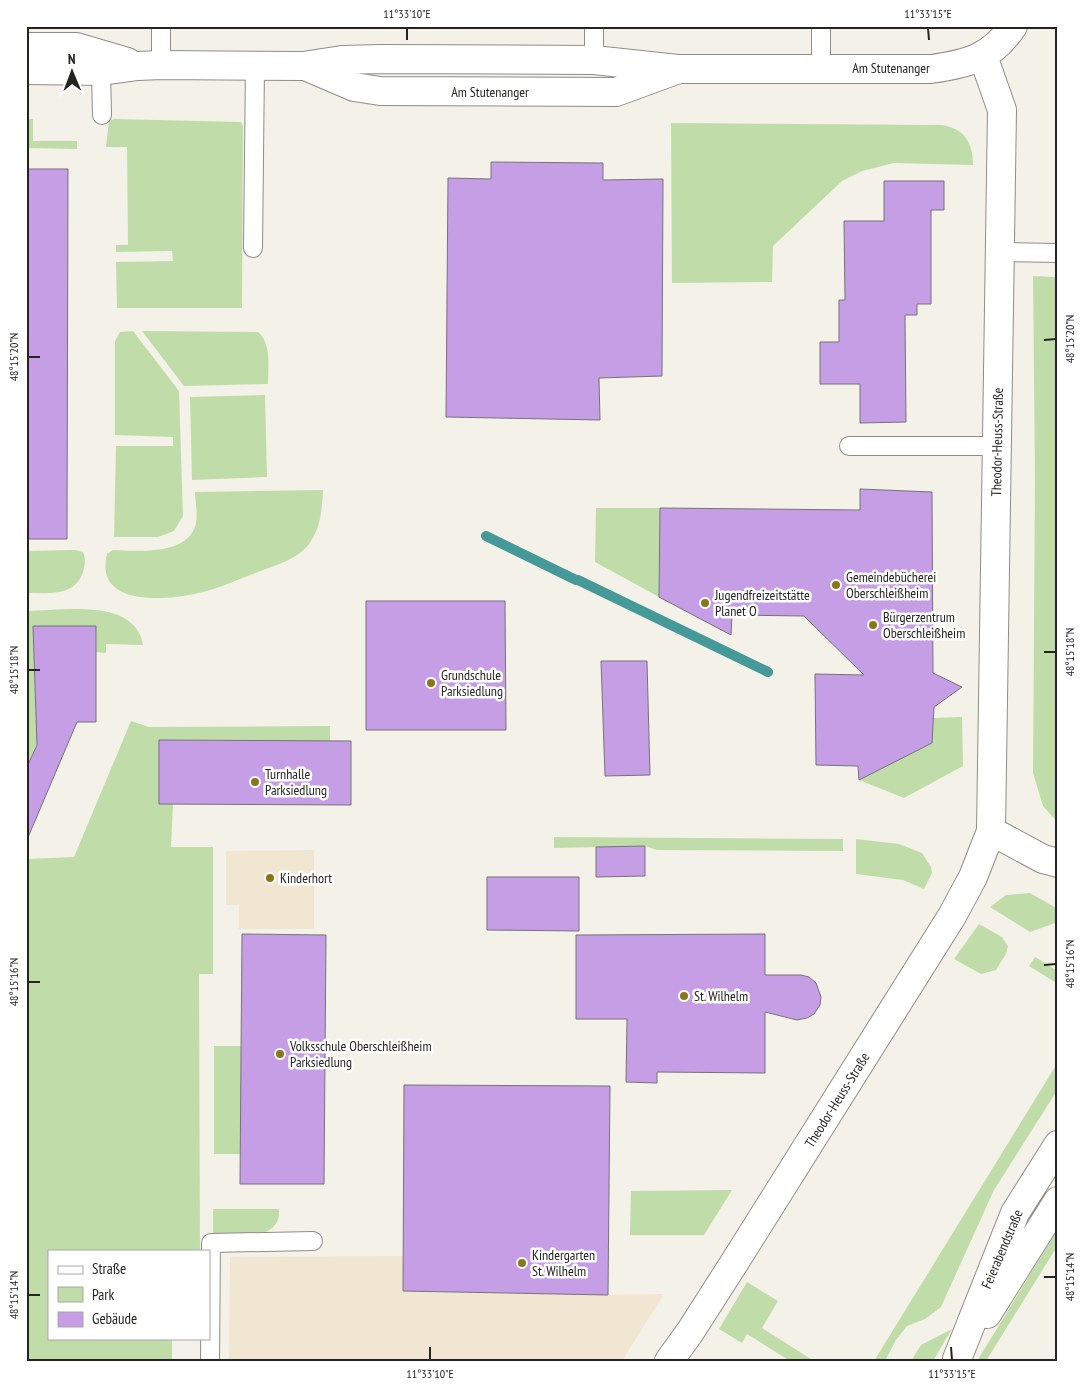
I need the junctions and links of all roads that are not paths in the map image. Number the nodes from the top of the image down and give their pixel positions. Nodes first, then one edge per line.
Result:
1 (161, 26) edge
2 (594, 26) edge
3 (821, 26) edge
4 (1012, 26) edge
5 (26, 47) edge
6 (983, 56) junction
7 (594, 60) junction
8 (150, 65) junction
9 (255, 65) junction
10 (304, 66) junction
11 (821, 68) junction
12 (678, 69) junction
13 (26, 70) edge
14 (102, 71) junction
15 (102, 115) dead end
16 (253, 248) dead end
17 (1001, 252) junction
18 (1058, 253) edge
19 (849, 446) dead end
20 (996, 446) junction
21 (991, 831) junction
22 (1053, 865) edge
23 (1058, 1145) edge
24 (1058, 1201) edge
25 (313, 1241) dead end
26 (957, 1360) edge
27 (210, 1361) edge
28 (669, 1361) edge

1 - 8 lane
2 - 7 lane
3 - 11 lane
4 - 6 street, Am Stutenanger
5 - 8 street, Am Stutenanger
6 - 11 street, Am Stutenanger
6 - 17 street, Theodor-Heuss-Straße
7 - 10 street, Am Stutenanger
7 - 12 street, Am Stutenanger
8 - 9 street, Am Stutenanger
8 - 14 street, Am Stutenanger
9 - 10 street, Am Stutenanger
9 - 16 lane
10 - 12 street, Am Stutenanger
11 - 12 street, Am Stutenanger
13 - 14 street, Am Stutenanger
14 - 15 lane
17 - 18 lane
17 - 20 street, Theodor-Heuss-Straße
19 - 20 lane
20 - 21 street, Theodor-Heuss-Straße
21 - 22 street
21 - 28 street, Theodor-Heuss-Straße
23 - 26 street, Feierabendstraße
24 - 26 street, Feierabendstraße
25 - 27 lane

